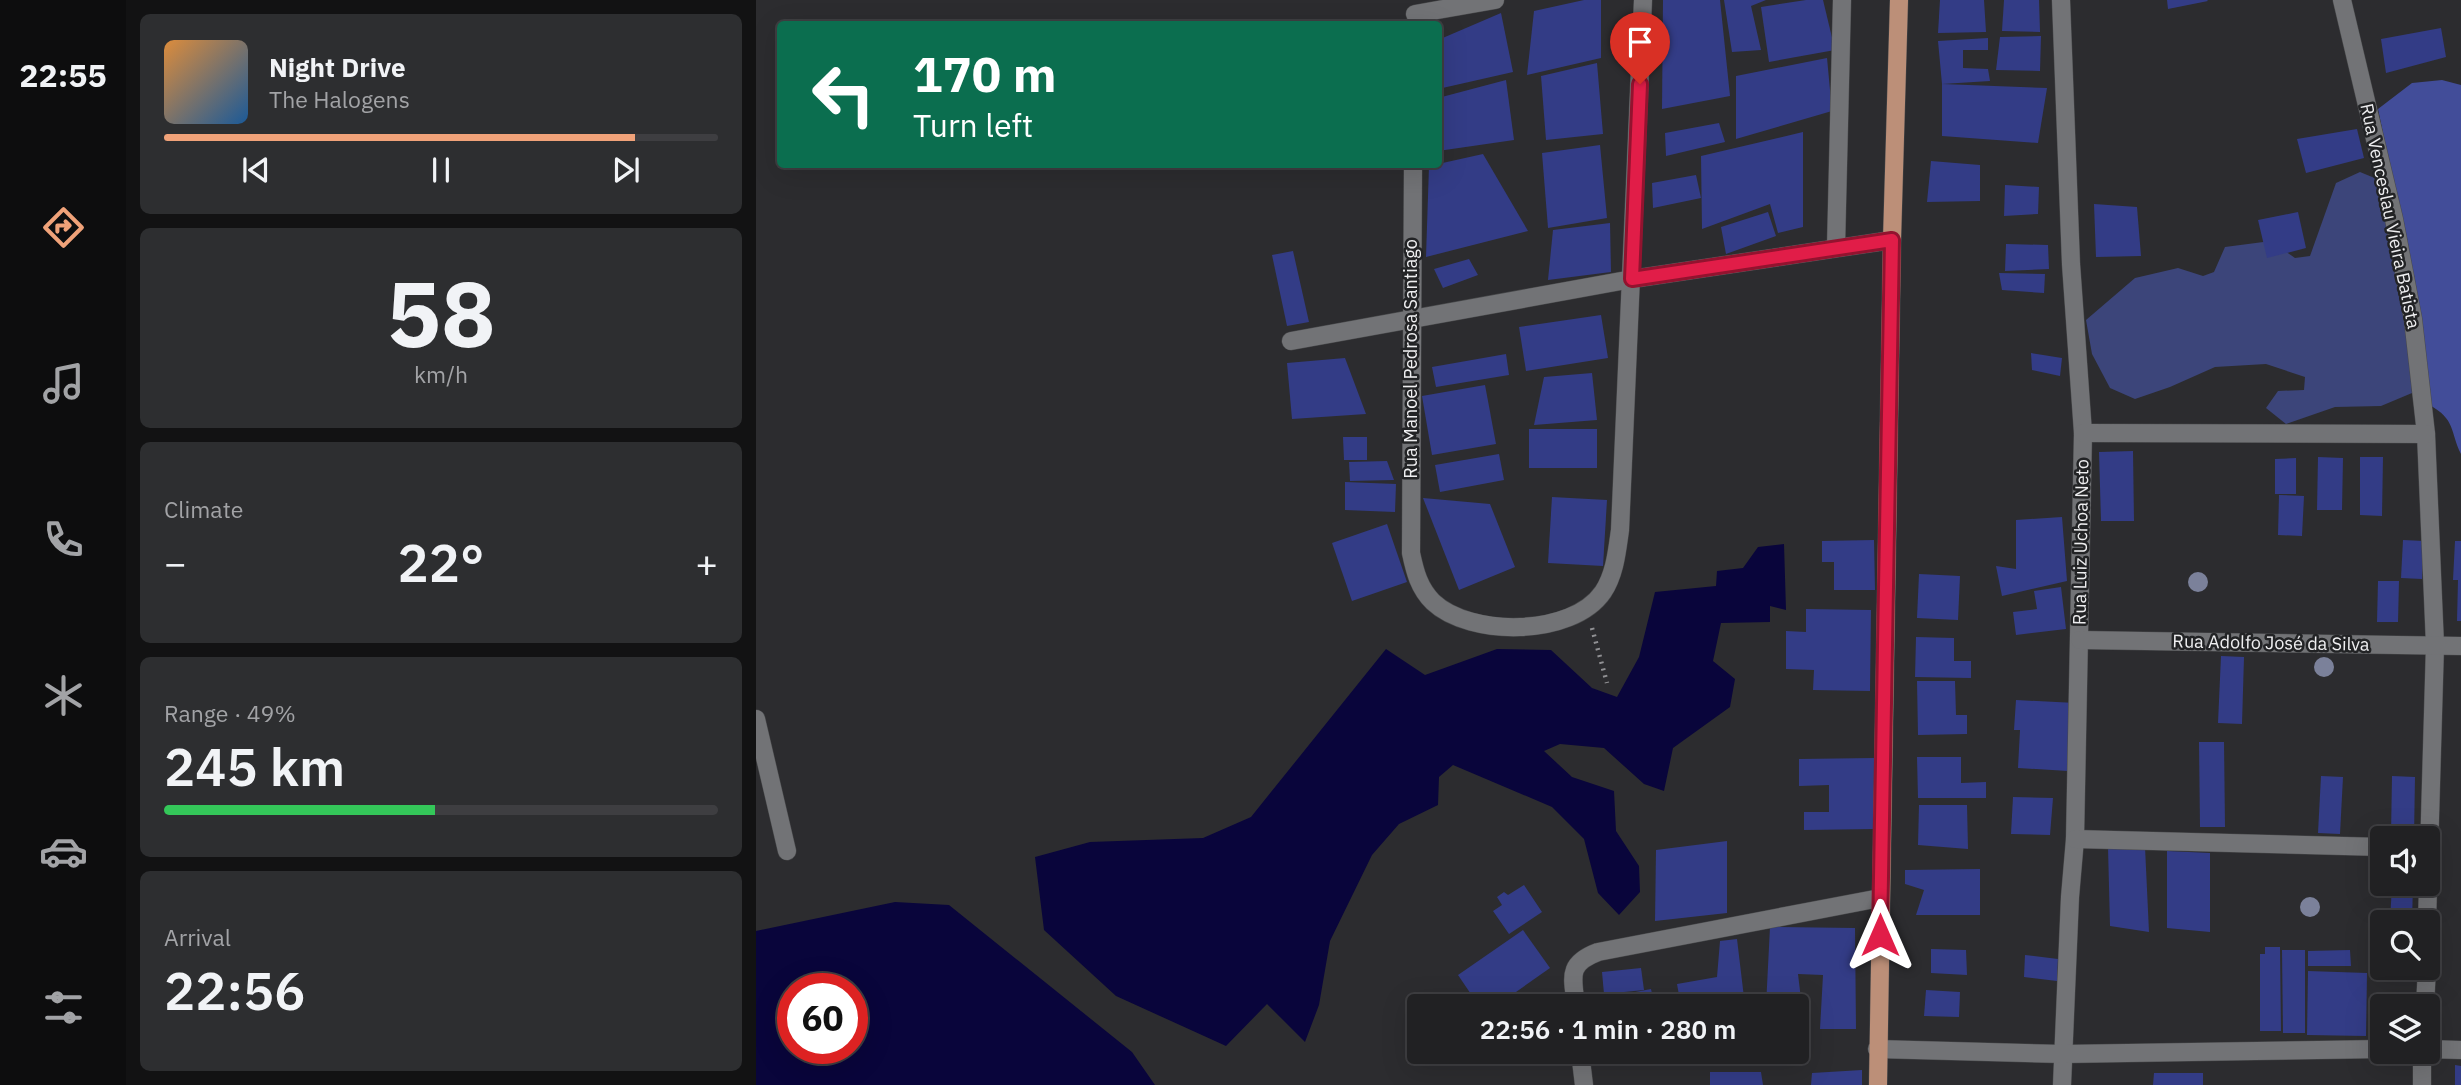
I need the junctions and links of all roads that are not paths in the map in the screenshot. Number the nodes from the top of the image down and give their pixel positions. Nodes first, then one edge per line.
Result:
1 (1495, 0) edge
2 (1643, 0) edge
3 (1842, 0) edge
4 (1899, 0) edge
5 (2061, 0) edge
6 (2342, 0) edge
7 (1415, 13) edge
8 (1413, 168) edge
9 (1892, 240) junction
10 (1836, 247) junction
11 (1632, 279) junction
12 (1411, 319) junction
13 (1291, 341) dead end
14 (2083, 433) junction
15 (2426, 434) junction
16 (2080, 640) junction
17 (2435, 645) junction
18 (2461, 646) edge
19 (756, 720) edge
20 (2429, 826) edge
21 (2076, 839) junction
22 (2370, 848) edge
23 (787, 851) dead end
24 (1880, 898) junction
25 (1574, 994) edge
26 (1877, 1049) junction
27 (2370, 1049) edge
28 (2440, 1049) edge
29 (2461, 1050) edge
30 (2063, 1054) junction
31 (1581, 1064) edge
32 (2422, 1064) edge
33 (1584, 1085) edge
34 (1878, 1085) edge
35 (2062, 1085) edge
36 (2422, 1085) edge

1 - 7 street
2 - 11 street
3 - 10 street
4 - 9 main road
5 - 14 street, Rua Luiz Uchoa Neto
6 - 15 street, Rua Venceslau Vieira Batista
8 - 12 street, Rua Manoel Pedrosa Santiago
9 - 10 street
9 - 24 main road
10 - 11 street
11 - 12 street
11 - 12 street, Rua Manoel Pedrosa Santiago
12 - 13 street
14 - 15 street
14 - 16 street, Rua Luiz Uchoa Neto
15 - 17 street, Rua Venceslau Vieira Batista
16 - 17 street, Rua Adolfo José da Silva
16 - 21 street, Rua Luiz Uchoa Neto
17 - 18 street, Rua Adolfo José da Silva
17 - 20 street, Rua Venceslau Vieira Batista
19 - 23 street
21 - 22 street
21 - 30 street, Rua Luiz Uchoa Neto
24 - 25 street
24 - 26 main road
26 - 30 street
26 - 34 main road
27 - 30 street
28 - 29 street
30 - 35 street, Rua Luiz Uchoa Neto
31 - 33 street
32 - 36 street

